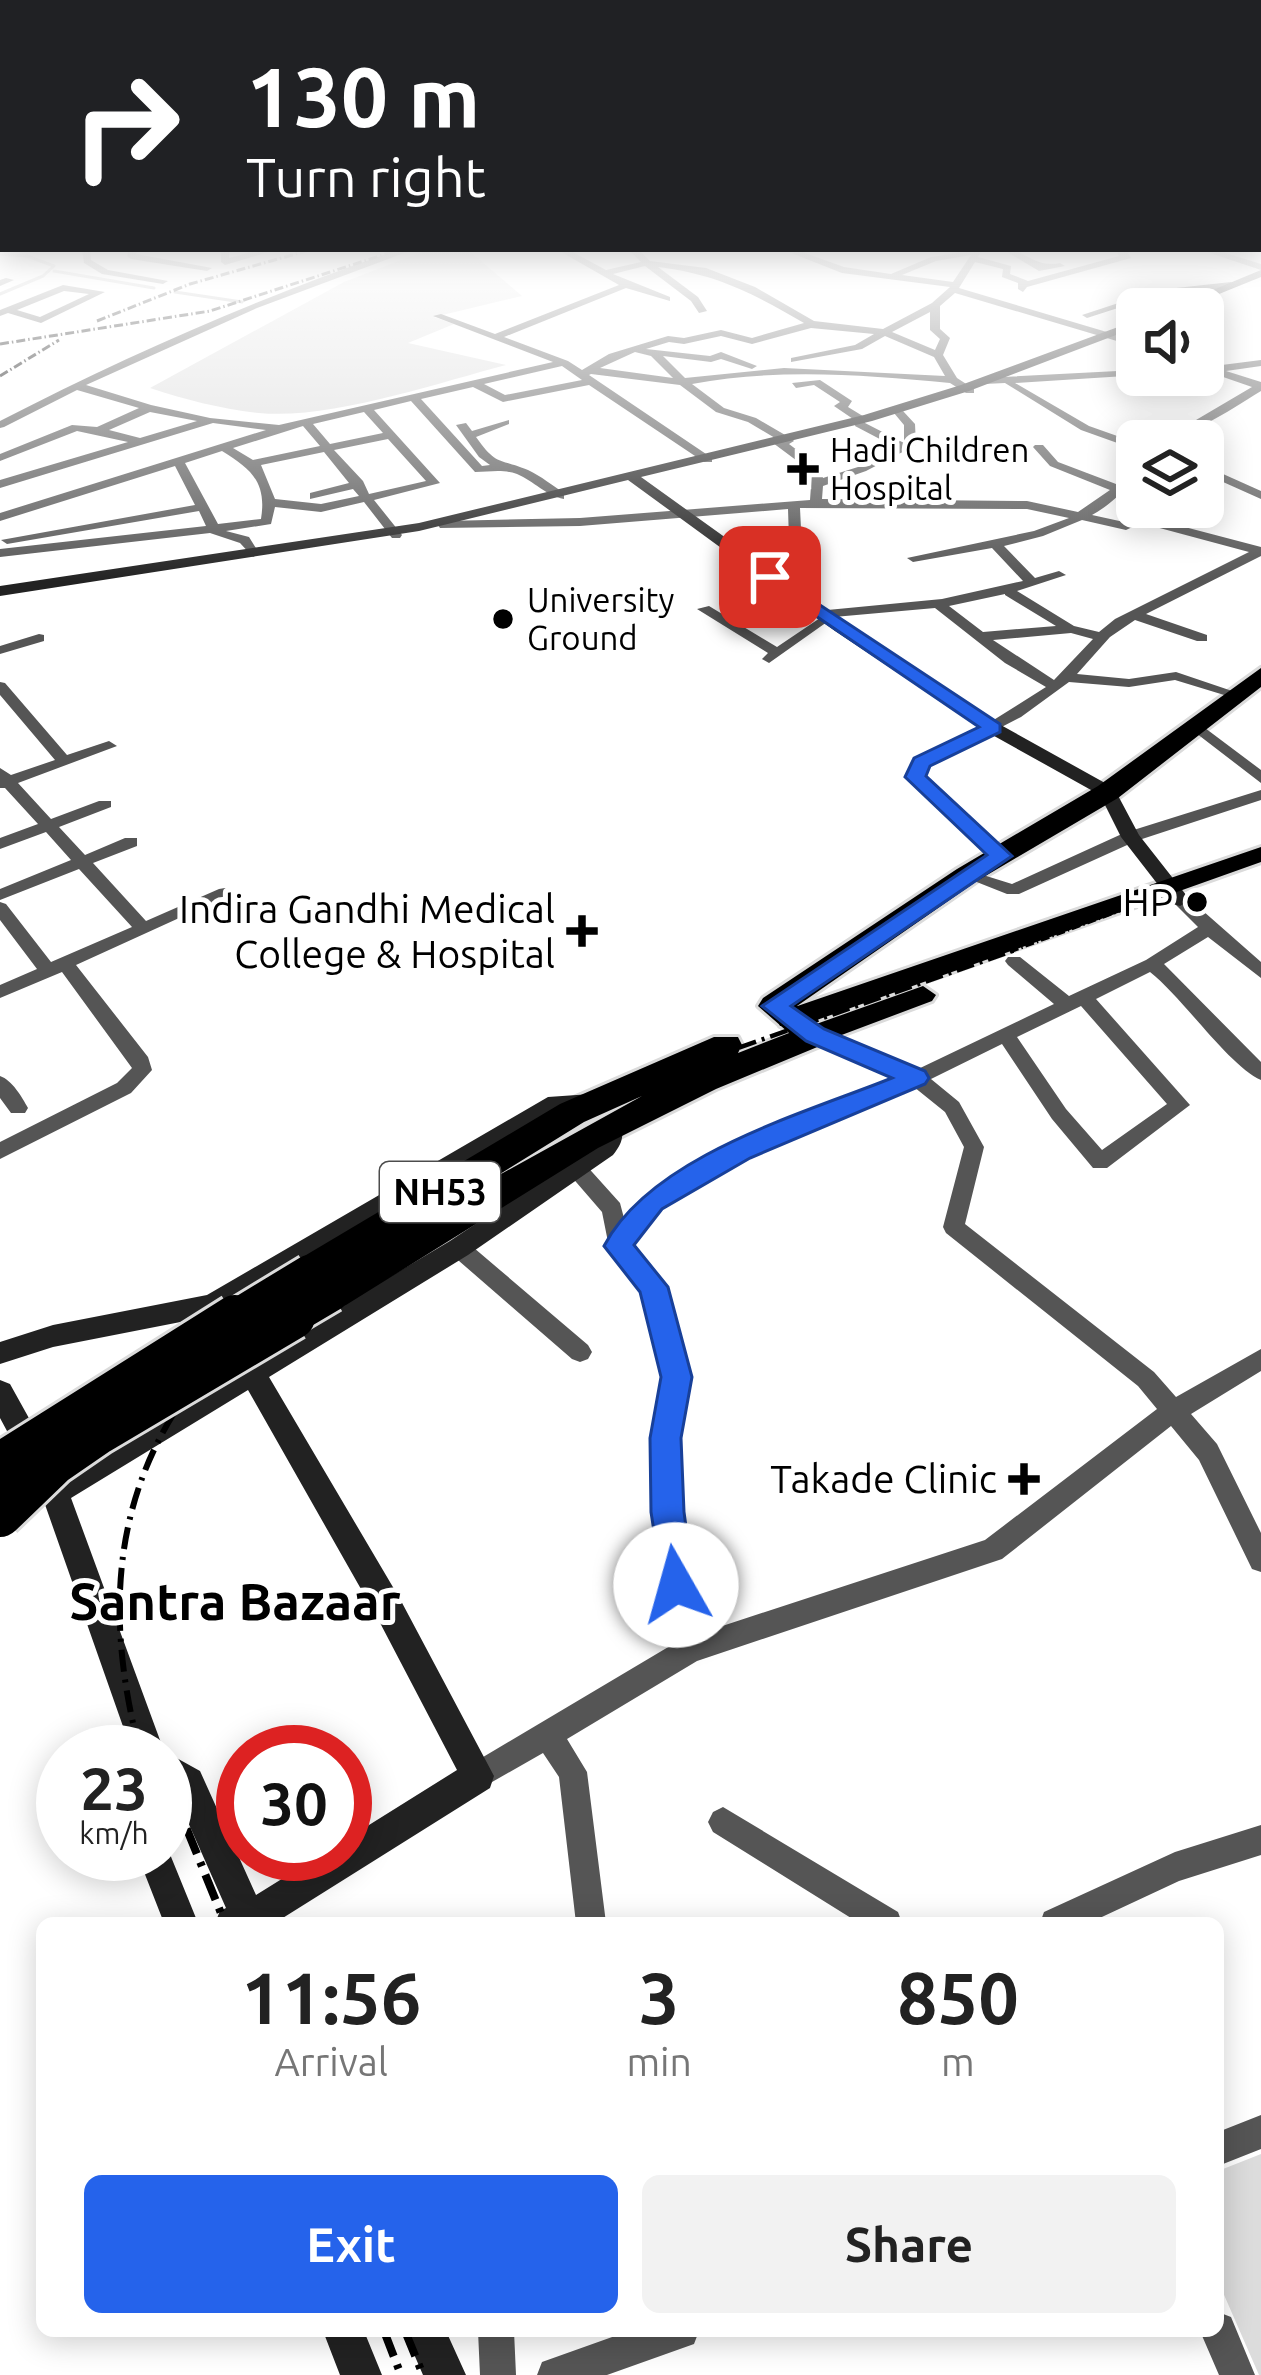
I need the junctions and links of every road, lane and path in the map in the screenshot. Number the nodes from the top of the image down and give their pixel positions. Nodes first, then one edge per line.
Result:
1 (133, 360) edge
2 (556, 360) edge
3 (615, 360) edge
4 (661, 360) edge
5 (735, 360) edge
6 (797, 360) edge
7 (945, 360) edge
8 (1046, 360) edge
9 (564, 363) junction
10 (1261, 363) edge
11 (1224, 366) edge
12 (769, 372) junction
13 (1116, 374) edge
14 (1224, 374) edge
15 (588, 375) junction
16 (683, 382) junction
17 (476, 384) junction
18 (979, 384) junction
19 (1261, 384) edge
20 (74, 386) junction
21 (414, 398) junction
22 (149, 408) junction
23 (367, 409) junction
24 (899, 413) junction
25 (213, 420) junction
26 (1203, 420) edge
27 (505, 422) dead end
28 (861, 422) junction
29 (307, 423) junction
30 (0, 424) edge
31 (288, 427) junction
32 (98, 431) junction
33 (390, 436) junction
34 (1116, 439) edge
35 (782, 441) junction
36 (141, 442) junction
37 (901, 446) junction
38 (224, 447) junction
39 (1039, 447) dead end
40 (330, 449) junction
41 (0, 458) edge
42 (706, 459) junction
43 (178, 461) junction
44 (251, 464) junction
45 (64, 465) junction
46 (499, 466) junction
47 (632, 476) junction
48 (1224, 477) edge
49 (0, 484) edge
50 (359, 484) junction
51 (94, 488) junction
52 (1116, 488) edge
53 (1258, 489) edge
54 (1116, 491) edge
55 (817, 493) junction
56 (558, 495) junction
57 (370, 497) junction
58 (274, 503) junction
59 (793, 505) junction
60 (203, 507) junction
61 (686, 515) junction
62 (1079, 516) junction
63 (0, 518) edge
64 (444, 525) junction
65 (216, 532) junction
66 (395, 532) junction
67 (0, 540) edge
68 (995, 545) junction
69 (254, 553) junction
70 (0, 554) edge
71 (1257, 556) edge
72 (913, 558) dead end
73 (194, 565) junction
74 (1059, 575) dead end
75 (1032, 584) junction
76 (1010, 592) junction
77 (0, 594) edge
78 (806, 603) junction
79 (938, 604) junction
80 (704, 609) dead end
81 (1134, 615) junction
82 (825, 616) junction
83 (1071, 629) junction
84 (1099, 636) junction
85 (979, 637) junction
86 (39, 638) dead end
87 (1192, 640) dead end
88 (0, 650) edge
89 (1261, 675) edge
90 (1060, 681) junction
91 (0, 686) edge
92 (1234, 694) junction
93 (8, 707) edge
94 (1197, 727) junction
95 (993, 728) junction
96 (109, 746) dead end
97 (64, 761) junction
98 (1261, 778) edge
99 (2, 780) edge
100 (1108, 792) junction
101 (1261, 795) edge
102 (105, 804) dead end
103 (49, 825) junction
104 (1130, 837) junction
105 (131, 842) dead end
106 (0, 844) edge
107 (1261, 854) edge
108 (1001, 856) junction
109 (83, 861) junction
110 (1261, 872) edge
111 (967, 875) junction
112 (225, 893) dead end
113 (1176, 893) junction
114 (0, 895) edge
115 (0, 908) edge
116 (143, 928) junction
117 (1209, 928) junction
118 (1014, 961) junction
119 (1152, 964) junction
120 (56, 965) junction
121 (1261, 972) edge
122 (0, 992) edge
123 (1075, 1000) junction
124 (793, 1020) junction
125 (1006, 1035) junction
126 (1261, 1072) edge
127 (916, 1078) junction
128 (0, 1083) edge
129 (18, 1108) dead end
130 (588, 1130) junction
131 (0, 1151) edge
132 (618, 1246) junction
133 (459, 1248) junction
134 (320, 1282) junction
135 (213, 1305) junction
136 (580, 1352) dead end
137 (0, 1353) edge
138 (1261, 1359) edge
139 (254, 1376) junction
140 (0, 1392) edge
141 (1176, 1412) junction
142 (0, 1466) edge
143 (55, 1492) junction
144 (0, 1515) edge
145 (1261, 1561) edge
146 (690, 1650) junction
147 (138, 1725) edge
148 (548, 1735) junction
149 (478, 1776) junction
150 (192, 1793) edge
151 (723, 1822) dead end
152 (1261, 1840) edge
153 (165, 1881) edge
154 (179, 1917) edge
155 (243, 1917) edge
156 (251, 1917) edge
157 (589, 1917) edge
158 (877, 1917) edge
159 (1068, 1917) edge
160 (1261, 2132) edge
161 (1224, 2147) edge
162 (345, 2337) edge
163 (427, 2337) edge
164 (496, 2337) edge
165 (664, 2337) edge
166 (1221, 2337) edge
167 (361, 2375) edge
168 (445, 2375) edge
169 (498, 2375) edge
170 (555, 2375) edge
171 (1237, 2375) edge

1 - 20 street
2 - 9 street
3 - 15 street
4 - 16 street
5 - 6 street
7 - 18 street
8 - 18 main road
9 - 15 street
9 - 17 street
10 - 11 street
12 - 16 street
12 - 18 street
12 - 28 street
13 - 18 street
14 - 19 street
15 - 16 street
15 - 17 street
15 - 42 street
16 - 35 street
17 - 21 street
18 - 24 main road
18 - 28 main road
18 - 34 street
19 - 26 street
20 - 22 street
20 - 30 street
21 - 23 street
21 - 46 street
22 - 25 street
22 - 32 street
23 - 29 street
23 - 33 street
24 - 28 main road
24 - 37 street
25 - 31 street
25 - 36 street
27 - 46 street
28 - 35 main road
28 - 37 street
29 - 31 street
29 - 40 street
31 - 38 street
32 - 36 street
32 - 41 street
33 - 40 street
33 - 57 street
35 - 42 main road
35 - 55 street
36 - 45 street
37 - 55 street
38 - 43 street
38 - 44 street
39 - 52 street
40 - 44 street
40 - 50 street
42 - 47 main road
43 - 51 street
43 - 60 street
44 - 58 street
45 - 49 street
45 - 51 street
46 - 56 street
47 - 56 main road
47 - 61 main road
48 - 53 street
50 - 57 street
50 - 58 street
51 - 63 street
54 - 62 street
55 - 59 street
55 - 62 street
56 - 64 main road
56 - 66 main road
57 - 58 street
57 - 66 street
58 - 65 street
59 - 61 street
59 - 78 street
60 - 65 street
60 - 67 street
61 - 64 street
61 - 78 main road
62 - 68 street
62 - 71 street
64 - 66 main road
65 - 69 street
65 - 70 street
66 - 69 main road
66 - 73 main road
68 - 72 street
68 - 75 street
69 - 73 main road
71 - 81 street
73 - 77 main road
74 - 75 street
75 - 76 street
76 - 79 street
76 - 83 street
78 - 82 main road
79 - 82 street
79 - 85 street
80 - 82 street
81 - 84 street
81 - 87 street
82 - 95 main road
83 - 84 street
83 - 85 street
84 - 90 street
85 - 90 street
86 - 88 street
89 - 92 highway
90 - 92 street
90 - 95 street
91 - 93 street
92 - 94 highway
93 - 97 street
94 - 98 street
94 - 100 highway
95 - 100 main road
95 - 108 street
96 - 97 street
97 - 99 street
99 - 103 street
100 - 104 main road
100 - 108 highway
101 - 104 street
102 - 103 street
103 - 106 street
103 - 109 street
104 - 111 street
104 - 113 main road
105 - 109 street
107 - 113 main road
108 - 111 highway
109 - 114 street
109 - 116 street
110 - 113 main road
111 - 124 highway
112 - 116 street
113 - 117 street
113 - 118 main road
113 - 124 main road
115 - 120 street
116 - 120 street
117 - 119 street
117 - 121 street
118 - 123 street
118 - 124 main road
119 - 123 street
119 - 126 street
120 - 122 street
120 - 131 street
123 - 125 street
123 - 125 street
124 - 127 street
124 - 130 highway
125 - 127 street
127 - 132 street
127 - 141 street
128 - 129 street
130 - 132 street
130 - 133 main road
130 - 134 highway, NH53
130 - 135 main road
132 - 146 street
133 - 136 street
133 - 139 main road
134 - 142 highway, bridge
134 - 144 highway, bridge
135 - 137 main road
135 - 139 main road
138 - 141 street
139 - 143 main road
139 - 149 main road
140 - 143 main road
141 - 145 street
141 - 146 street
143 - 147 main road
146 - 148 street
148 - 149 street
148 - 157 street
149 - 156 main road
150 - 155 main road
151 - 158 street
152 - 159 street
153 - 154 main road
160 - 161 street
162 - 167 main road
163 - 168 main road
164 - 169 street
165 - 170 street
166 - 171 street

